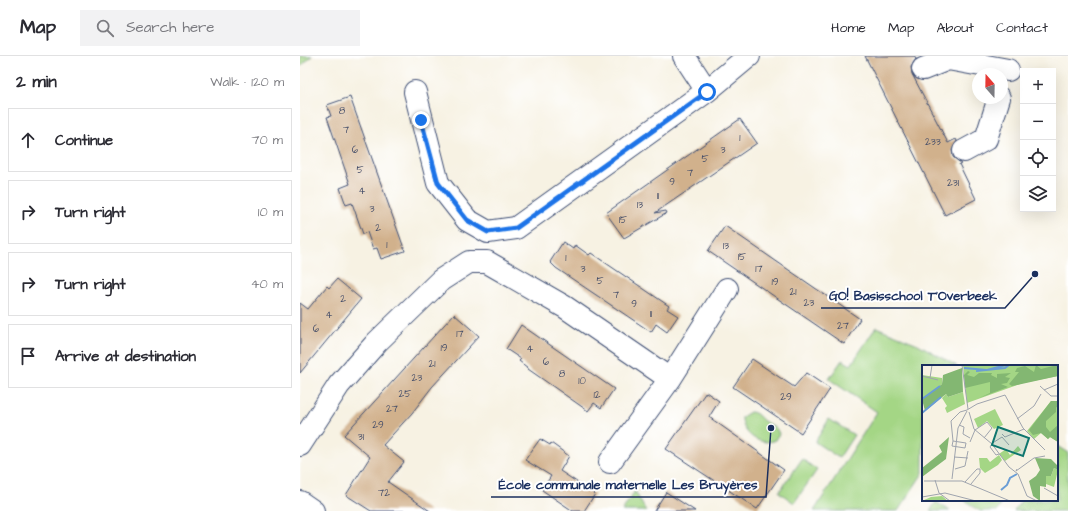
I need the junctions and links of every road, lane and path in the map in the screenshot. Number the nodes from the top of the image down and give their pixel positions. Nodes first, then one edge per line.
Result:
1 (684, 56) edge
2 (749, 56) edge
3 (923, 69) dead end
4 (1009, 71) edge
5 (415, 92) dead end
6 (707, 92) junction
7 (997, 104) edge
8 (964, 151) dead end
9 (727, 289) dead end
10 (670, 379) junction
11 (300, 445) edge
12 (610, 462) dead end
13 (300, 502) edge
14 (313, 511) edge

1 - 6 street
2 - 6 street
3 - 4 street
5 - 6 street
7 - 8 street
9 - 10 street
10 - 11 street
10 - 12 street
13 - 14 street

